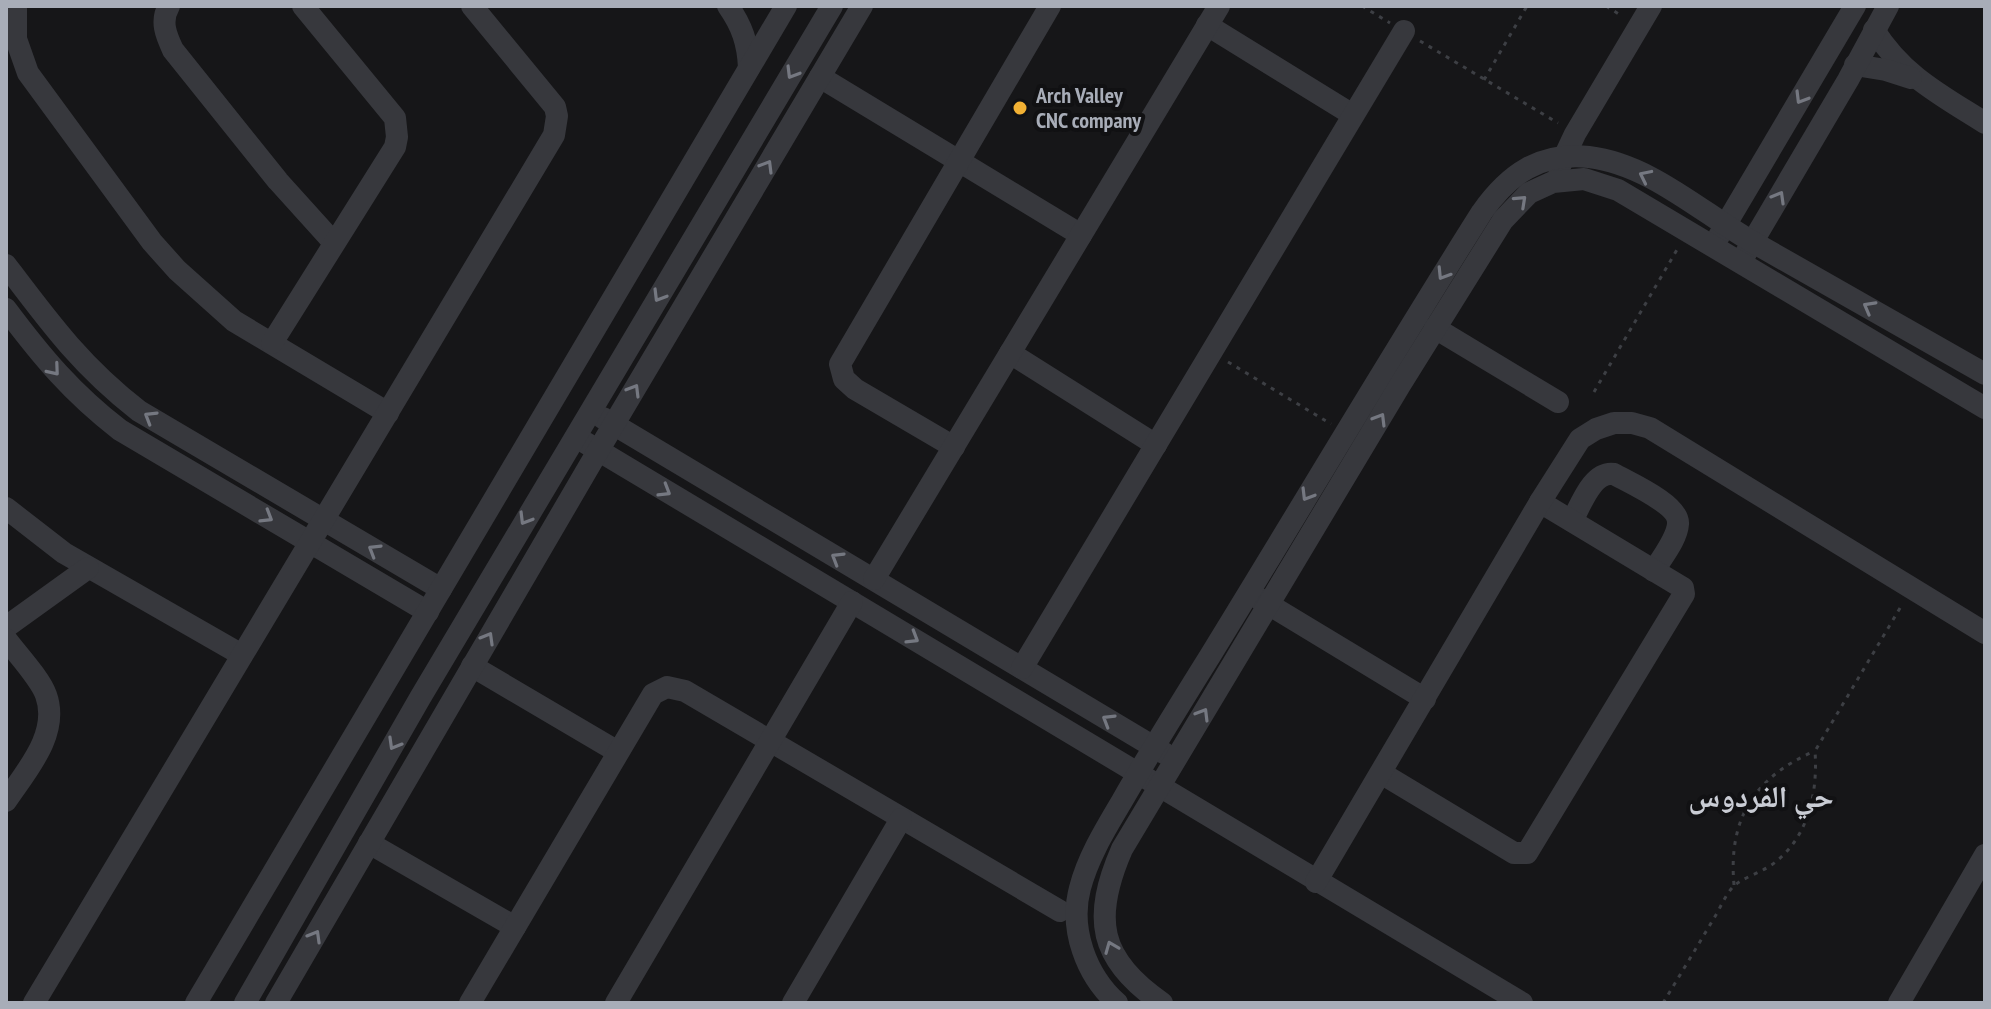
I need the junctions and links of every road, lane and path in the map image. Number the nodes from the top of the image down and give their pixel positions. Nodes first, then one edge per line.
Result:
1 (16, 6) edge
2 (169, 6) edge
3 (303, 6) edge
4 (472, 6) edge
5 (728, 6) edge
6 (786, 6) edge
7 (862, 6) edge
8 (1050, 6) edge
9 (1362, 6) edge
10 (1527, 6) edge
11 (1651, 6) edge
12 (1855, 6) edge
13 (1888, 6) edge
14 (828, 13) edge
15 (1213, 16) edge
16 (1874, 30) junction
17 (1404, 31) junction
18 (847, 32) junction
19 (1821, 64) junction
20 (749, 68) junction
21 (1852, 73) junction
22 (820, 77) junction
23 (1916, 79) junction
24 (1484, 80) junction
25 (1353, 115) junction
26 (1985, 123) edge
27 (1575, 134) junction
28 (1564, 156) junction
29 (958, 160) junction
30 (1553, 182) junction
31 (713, 206) junction
32 (735, 219) junction
33 (1726, 226) junction
34 (1688, 231) junction
35 (1081, 235) junction
36 (1753, 242) junction
37 (334, 243) junction
38 (1713, 248) junction
39 (1739, 264) junction
40 (6, 265) edge
41 (6, 309) edge
42 (1898, 323) junction
43 (1435, 328) junction
44 (272, 343) junction
45 (1882, 349) junction
46 (1212, 351) junction
47 (1010, 353) junction
48 (1959, 359) junction
49 (1380, 373) junction
50 (1985, 374) edge
51 (1944, 383) junction
52 (1400, 385) junction
53 (1594, 392) dead end
54 (1558, 402) dead end
55 (1985, 408) edge
56 (591, 410) junction
57 (388, 413) junction
58 (614, 424) junction
59 (1345, 432) junction
60 (574, 437) junction
61 (1156, 445) junction
62 (954, 447) junction
63 (598, 451) junction
64 (1540, 502) junction
65 (6, 508) edge
66 (323, 520) junction
67 (1572, 521) junction
68 (783, 526) junction
69 (310, 542) junction
70 (769, 552) junction
71 (88, 568) junction
72 (1654, 571) junction
73 (874, 579) junction
74 (1912, 588) junction
75 (441, 589) junction
76 (1248, 593) junction
77 (852, 602) junction
78 (1268, 604) junction
79 (428, 612) junction
80 (6, 627) edge
81 (1985, 633) edge
82 (6, 639) edge
83 (997, 654) junction
84 (242, 655) junction
85 (472, 666) junction
86 (1022, 668) junction
87 (983, 680) junction
88 (420, 698) junction
89 (1425, 699) junction
90 (444, 712) junction
91 (770, 741) junction
92 (1153, 747) junction
93 (1815, 751) junction
94 (618, 752) junction
95 (1175, 760) junction
96 (1138, 773) junction
97 (1381, 773) junction
98 (1159, 786) junction
99 (366, 792) junction
100 (6, 801) edge
101 (390, 807) junction
102 (901, 819) junction
103 (369, 843) junction
104 (1985, 855) edge
105 (1316, 882) junction
106 (1734, 885) junction
107 (1060, 911) dead end
108 (515, 927) junction
109 (247, 1002) edge
110 (34, 1003) edge
111 (196, 1003) edge
112 (276, 1003) edge
113 (470, 1003) edge
114 (616, 1003) edge
115 (793, 1003) edge
116 (1117, 1003) edge
117 (1162, 1003) edge
118 (1522, 1003) edge
119 (1663, 1003) edge
120 (1899, 1003) edge

1 - 44 street
2 - 37 street
3 - 37 street
4 - 57 street
5 - 20 street
6 - 20 street
7 - 18 street
8 - 29 street
9 - 17 path
10 - 24 path
11 - 27 street
12 - 19 street
13 - 16 street
14 - 18 street
14 -> 31 street
15 - 25 street
15 - 35 street
16 - 21 street
16 - 23 street
17 - 24 path
17 - 25 street
18 - 22 street
19 - 21 street
19 -> 33 street
20 - 75 street
21 - 23 street
36 -> 21 street
22 - 29 street
32 -> 22 street
23 - 26 street
24 - 27 path
25 - 46 street
27 - 28 street
28 - 30 street
33 -> 28 street
28 -> 49 street
29 - 35 street
29 - 62 street
30 - 34 street
43 -> 30 street
31 - 32 street
31 -> 56 street
58 -> 32 street
33 - 36 street
33 - 38 street
34 - 38 street
34 - 53 path
35 - 47 street
36 - 39 street
42 -> 36 street
37 - 44 street
38 - 39 street
39 - 45 street
66 -> 40 street
41 -> 69 street
42 - 45 street
42 - 48 street
43 - 52 street
43 - 54 street
44 - 57 street
45 - 51 street
46 - 59 path
46 - 61 street
47 - 61 street
47 - 62 street
48 - 50 street
48 - 51 street
49 - 52 street
49 - 59 street
51 - 55 street
78 -> 52 street
56 - 58 street
56 - 60 street
57 - 66 street
58 - 63 street
58 - 68 street
59 -> 76 street
60 - 63 street
60 -> 88 street
61 - 86 street
62 - 73 street
63 -> 70 street
85 -> 63 street
64 - 67 street
64 - 74 street
64 - 89 street
65 - 71 street
66 - 69 street
75 -> 66 street
67 - 72 street
67 - 72 street
68 - 70 street
73 -> 68 street
69 - 79 street
69 - 84 street
70 - 77 street
71 - 80 street
71 - 84 street
72 - 97 street
73 - 83 street
74 - 81 street
74 - 93 path
75 - 79 street
76 - 78 street
76 - 92 street
77 -> 87 street
77 - 91 street
78 - 89 street
95 -> 78 street
79 - 111 street
82 - 100 street
83 - 86 street
83 - 87 street
84 - 110 street
85 - 90 street
85 - 94 street
92 -> 86 street
87 - 96 street
88 - 90 street
88 -> 99 street
89 - 97 street
90 - 101 street
91 - 94 street
91 - 102 street
91 - 114 street
92 - 95 street
92 - 96 street
93 - 106 path
93 - 106 path
94 - 108 street
95 - 98 street
96 - 98 street
96 - 116 street
97 - 105 street
98 - 105 street
117 -> 98 street
99 - 101 street
99 - 109 street
101 - 103 street
102 - 107 street
102 - 115 street
103 - 108 street
112 -> 103 street
104 - 120 street
105 - 118 street
106 - 119 path
108 - 113 street

